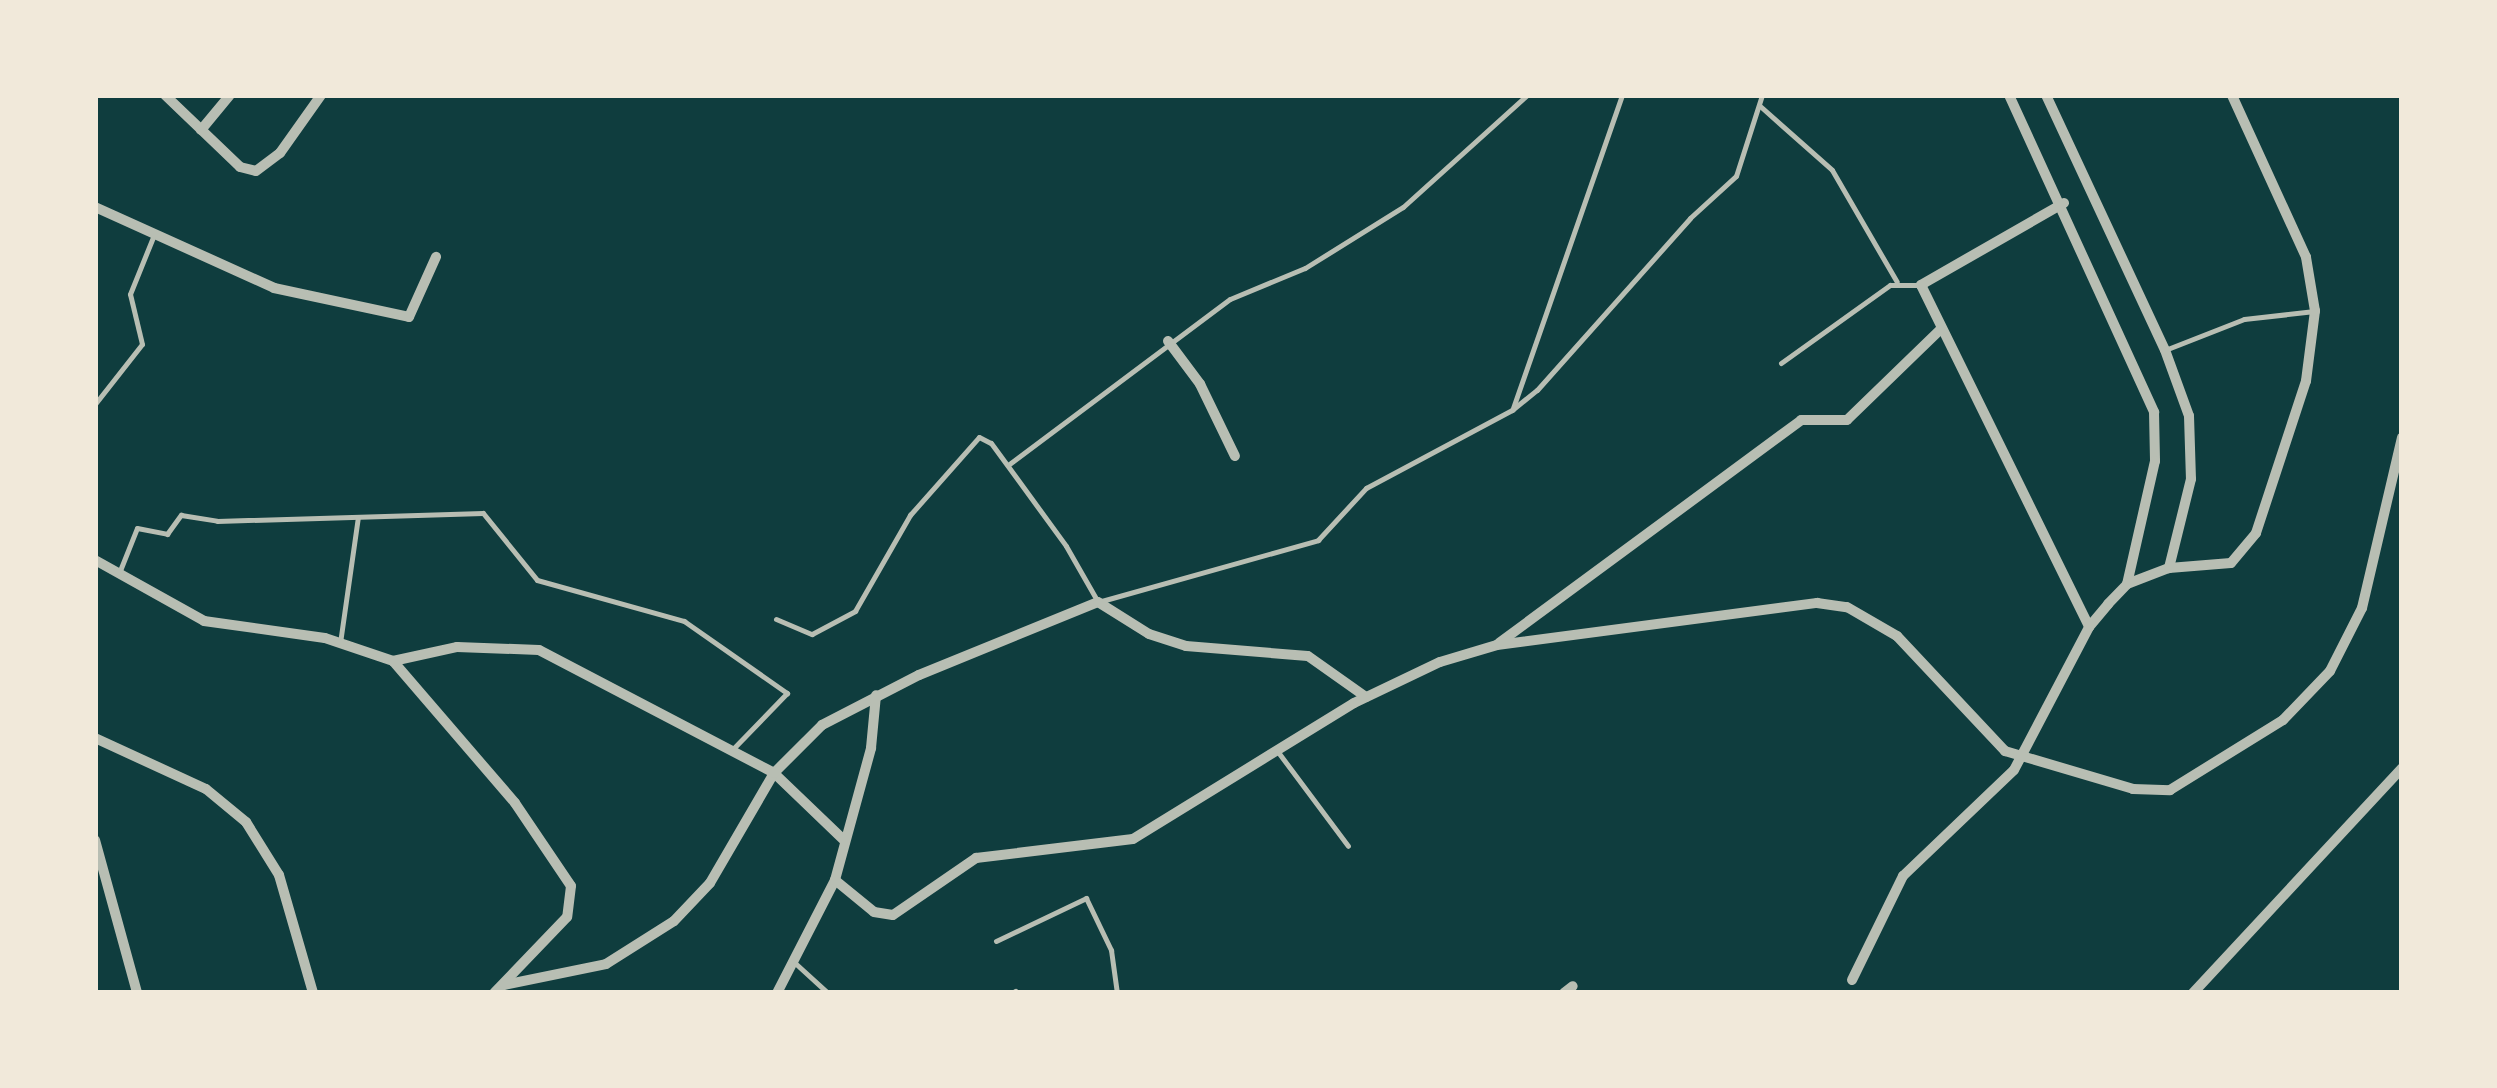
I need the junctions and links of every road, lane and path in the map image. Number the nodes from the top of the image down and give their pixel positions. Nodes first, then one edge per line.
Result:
1 (165, 95) edge
2 (230, 95) edge
3 (321, 95) edge
4 (1527, 95) edge
5 (1622, 95) edge
6 (1762, 95) edge
7 (2009, 95) edge
8 (2046, 95) edge
9 (2232, 95) edge
10 (1760, 106) junction
11 (201, 130) junction
12 (2064, 203) junction
13 (95, 206) edge
14 (153, 237) junction
15 (436, 256) dead end
16 (1897, 282) junction
17 (1921, 285) junction
18 (2314, 310) junction
19 (1940, 330) junction
20 (1168, 341) junction
21 (2166, 350) junction
22 (1781, 363) dead end
23 (95, 404) edge
24 (1512, 410) junction
25 (2402, 438) edge
26 (1235, 456) dead end
27 (1007, 466) junction
28 (358, 518) junction
29 (95, 560) edge
30 (2169, 568) junction
31 (119, 573) junction
32 (2127, 584) junction
33 (1098, 602) junction
34 (776, 620) dead end
35 (2089, 627) junction
36 (340, 643) junction
37 (1496, 645) junction
38 (393, 661) junction
39 (876, 695) junction
40 (1366, 698) junction
41 (95, 738) edge
42 (733, 750) junction
43 (1278, 752) junction
44 (2020, 758) junction
45 (2402, 768) edge
46 (774, 773) junction
47 (95, 840) edge
48 (845, 840) junction
49 (1348, 846) dead end
50 (835, 880) junction
51 (996, 941) dead end
52 (795, 963) junction
53 (1852, 980) dead end
54 (504, 984) junction
55 (138, 993) edge
56 (313, 993) edge
57 (494, 993) edge
58 (777, 993) edge
59 (828, 993) edge
60 (1117, 993) edge
61 (2193, 993) edge

1 - 11 street
2 - 11 street
3 - 11 street
4 - 20 lane
5 - 24 lane
6 - 10 lane
7 - 12 street
8 - 21 street
9 - 18 street
10 - 16 lane
10 - 24 lane
12 - 17 street
12 - 32 street
13 - 14 street
14 - 15 street
14 - 23 lane
16 - 17 lane
16 - 22 lane
17 - 19 street
18 - 21 lane
18 - 30 street
19 - 35 street
19 - 37 street
20 - 26 street
20 - 27 lane
21 - 30 street
24 - 33 lane
25 - 44 street
27 - 33 lane
27 - 34 lane
28 - 31 lane
28 - 36 lane
28 - 42 lane
29 - 31 street
30 - 32 street
31 - 36 street
32 - 35 street
33 - 39 street
33 - 40 street
35 - 44 street
36 - 38 street
37 - 40 street
37 - 44 street
38 - 42 street
38 - 54 street
39 - 46 street
39 - 48 street
40 - 43 street
41 - 56 street
42 - 46 street
43 - 49 lane
43 - 50 street
44 - 53 street
45 - 61 street
46 - 48 street
46 - 54 street
47 - 55 street
48 - 50 street
50 - 52 street
51 - 60 lane
52 - 58 street
52 - 59 lane
54 - 57 street

